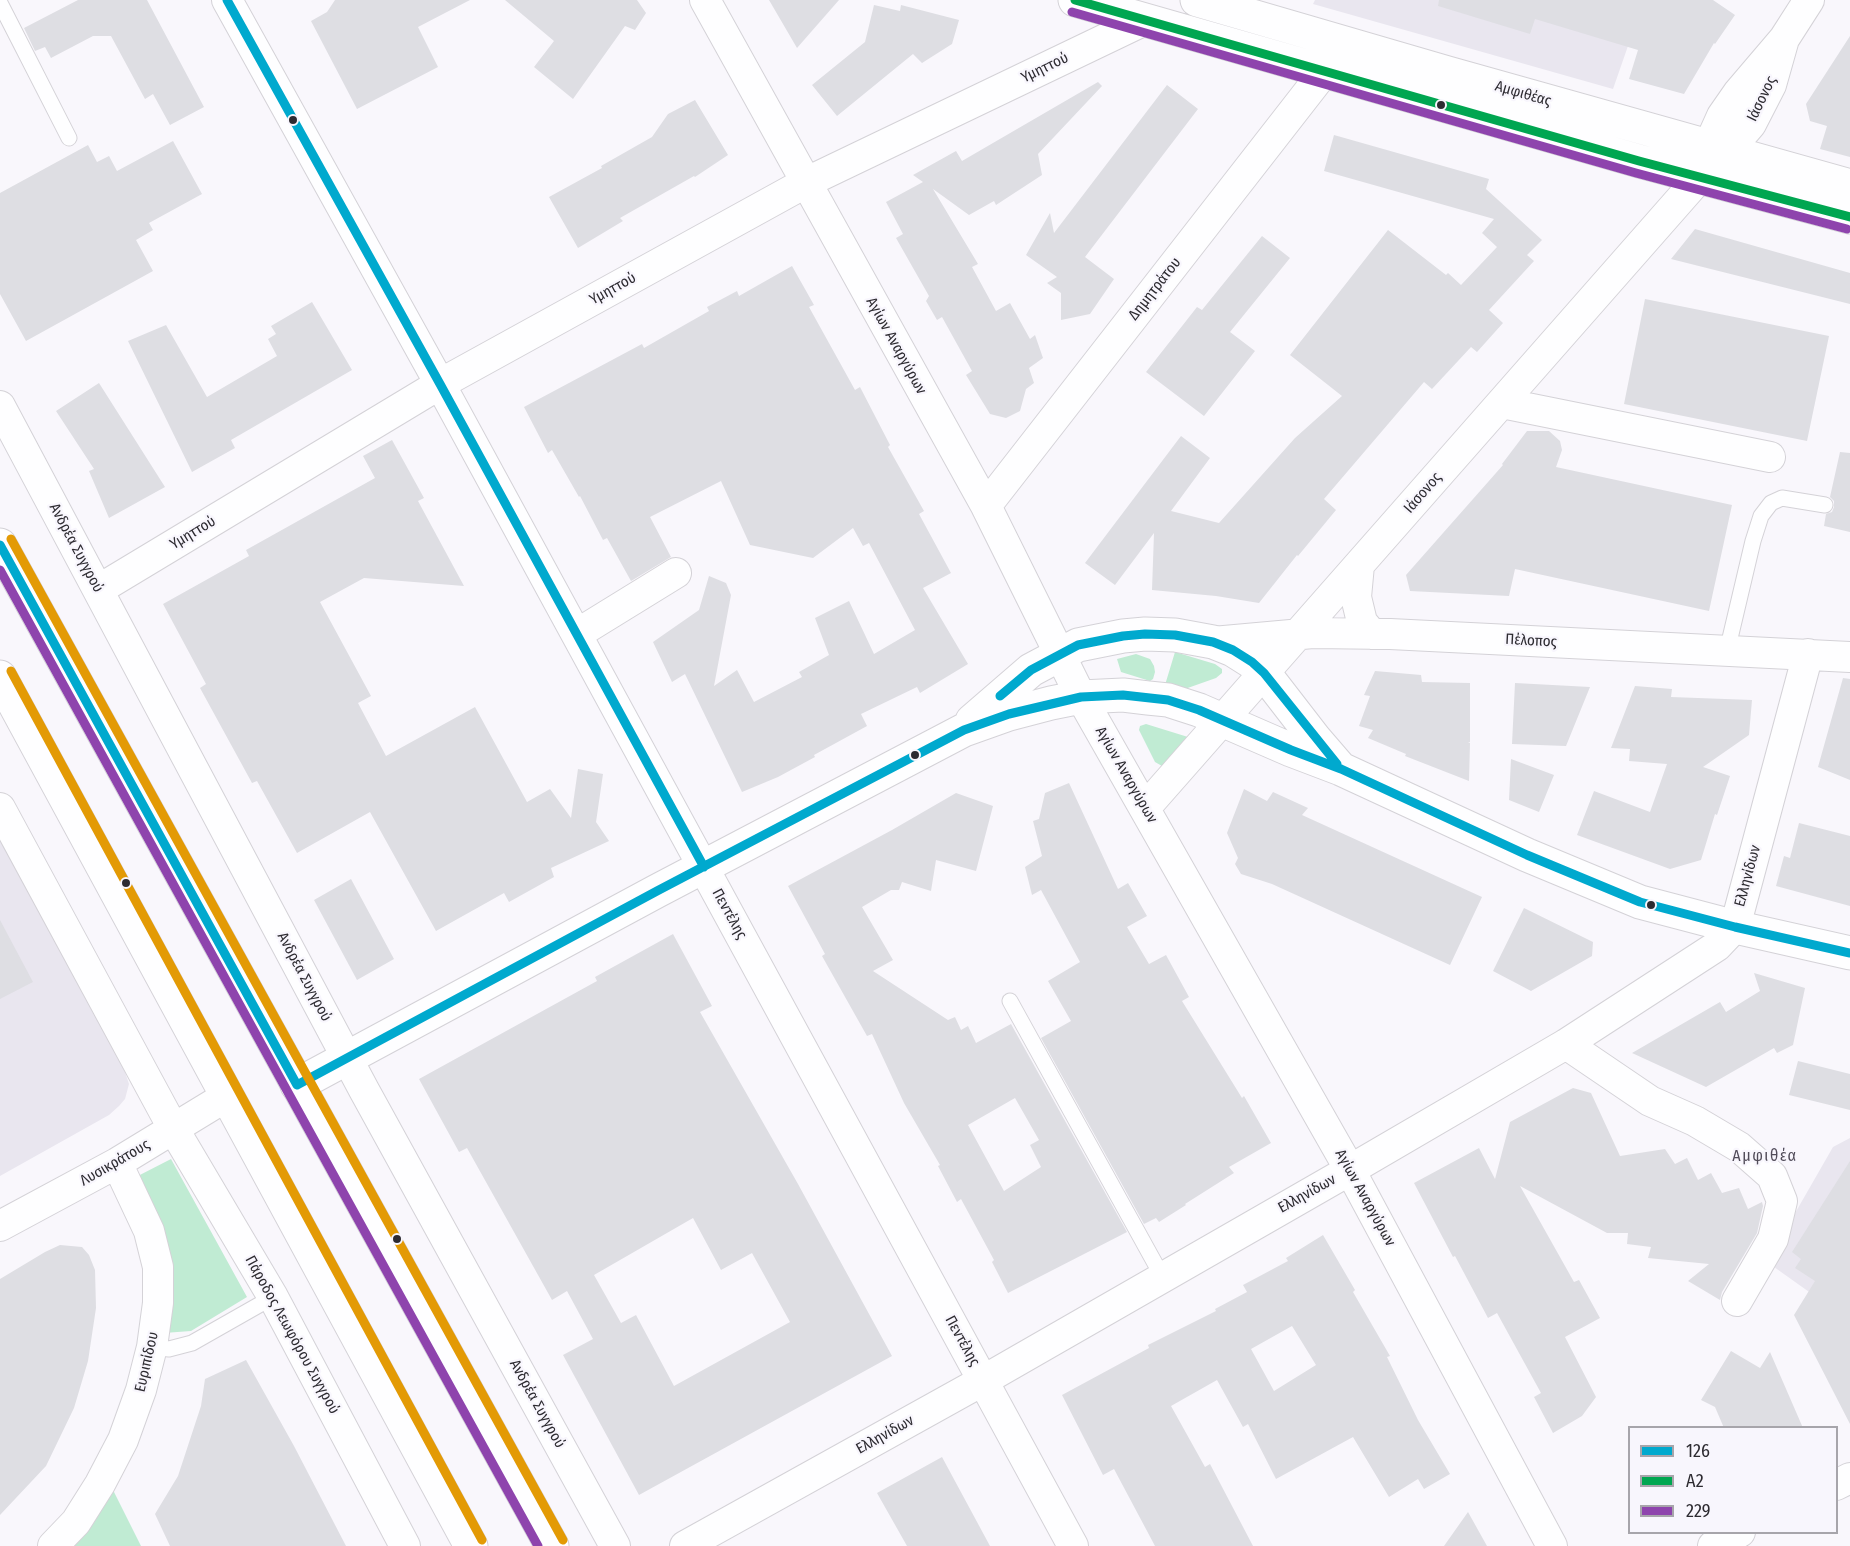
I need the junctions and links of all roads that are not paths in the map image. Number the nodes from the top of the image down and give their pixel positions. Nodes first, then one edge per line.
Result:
1 (227, 0) edge
2 (705, 0) edge
3 (1075, 0) edge
4 (1197, 0) edge
5 (1809, 0) edge
6 (0, 3) edge
7 (1145, 20) junction
8 (1324, 72) junction
9 (69, 138) dead end
10 (1712, 159) junction
11 (805, 183) junction
12 (1850, 186) edge
13 (1850, 217) edge
14 (440, 384) junction
15 (1502, 403) junction
16 (0, 406) edge
17 (1770, 457) dead end
18 (1824, 505) dead end
19 (986, 506) junction
20 (0, 545) edge
21 (1359, 565) junction
22 (676, 573) dead end
23 (99, 590) junction
24 (1372, 633) junction
25 (577, 634) junction
26 (1298, 634) junction
27 (1213, 642) junction
28 (1727, 651) junction
29 (1808, 654) junction
30 (1059, 656) junction
31 (1850, 657) edge
32 (1264, 673) junction
33 (0, 677) edge
34 (1081, 697) junction
35 (1223, 720) junction
36 (964, 730) junction
37 (1341, 769) junction
38 (0, 808) edge
39 (1145, 808) junction
40 (704, 867) junction
41 (1735, 927) junction
42 (1850, 953) edge
43 (1010, 1001) dead end
44 (1566, 1044) junction
45 (346, 1057) junction
46 (297, 1084) junction
47 (227, 1096) junction
48 (173, 1128) junction
49 (117, 1163) junction
50 (1350, 1170) junction
51 (0, 1226) edge
52 (1162, 1276) junction
53 (273, 1297) junction
54 (1737, 1301) dead end
55 (152, 1347) junction
56 (984, 1380) junction
57 (1738, 1534) edge
58 (53, 1546) edge
59 (405, 1546) edge
60 (471, 1546) edge
61 (552, 1546) edge
62 (615, 1546) edge
63 (685, 1546) edge
64 (1073, 1546) edge
65 (1552, 1546) edge
66 (1713, 1546) edge

1 - 14 street, Πεντέλης
2 - 11 street, Αγίων Αναργύρων
3 - 7 main road, Αμφιθέας
4 - 10 main road, Αμφιθέας
5 - 10 street, Ιάσονος
6 - 9 lane
7 - 8 main road, Αμφιθέας
7 - 11 street, Υμηττού
8 - 10 main road, Αμφιθέας
8 - 19 street, Δημητράτου
10 - 12 main road, Αμφιθέας
10 - 13 main road, Αμφιθέας
10 - 15 street, Ιάσονος
11 - 14 street, Υμηττού
11 - 19 street, Αγίων Αναργύρων
14 - 23 street, Υμηττού
14 - 25 street, Πεντέλης
15 - 17 street
15 - 21 street, Ιάσονος
16 - 23 street, Ανδρέα Συγγρού
18 - 28 lane
19 - 30 street, Αγίων Αναργύρων
20 - 46 main road
21 - 24 street
21 - 26 street, Ιάσονος
22 - 25 street
23 - 45 street, Ανδρέα Συγγρού
24 - 26 street, Πέλοπος
24 - 28 street, Πέλοπος
25 - 40 street, Πεντέλης
26 - 27 street, Πέλοπος
26 - 32 street, Ιάσονος
27 - 30 main road
27 - 32 main road
28 - 29 street, Πέλοπος
29 - 31 street, Πέλοπος
29 - 41 street, Ελληνίδων
30 - 34 street, Αγίων Αναργύρων
30 - 36 main road
32 - 35 street, Ιάσονος
32 - 37 main road
33 - 47 main road
34 - 35 main road
34 - 36 main road
34 - 39 street, Αγίων Αναργύρων
35 - 37 main road
35 - 39 street, Ιάσονος
36 - 40 main road
37 - 41 main road
38 - 48 street
39 - 50 street, Αγίων Αναργύρων
40 - 45 main road
40 - 56 street, Πεντέλης
41 - 42 main road
41 - 44 street, Ελληνίδων
43 - 52 lane
44 - 50 street, Ελληνίδων
44 - 54 street
45 - 46 main road
45 - 62 street, Ανδρέα Συγγρού
46 - 61 main road
47 - 48 street, Λυσικράτους
47 - 60 main road
48 - 49 street, Λυσικράτους
48 - 53 street, Πάροδος Λεωφόρου Συγγρού
49 - 51 street, Λυσικράτους
49 - 55 street, Ευριπίδου
50 - 52 street, Ελληνίδων
50 - 65 street, Αγίων Αναργύρων
52 - 56 street, Ελληνίδων
53 - 55 lane
53 - 59 street, Πάροδος Λεωφόρου Συγγρού
55 - 58 street, Ευριπίδου
56 - 63 street, Ελληνίδων
56 - 64 street, Πεντέλης
57 - 66 street

